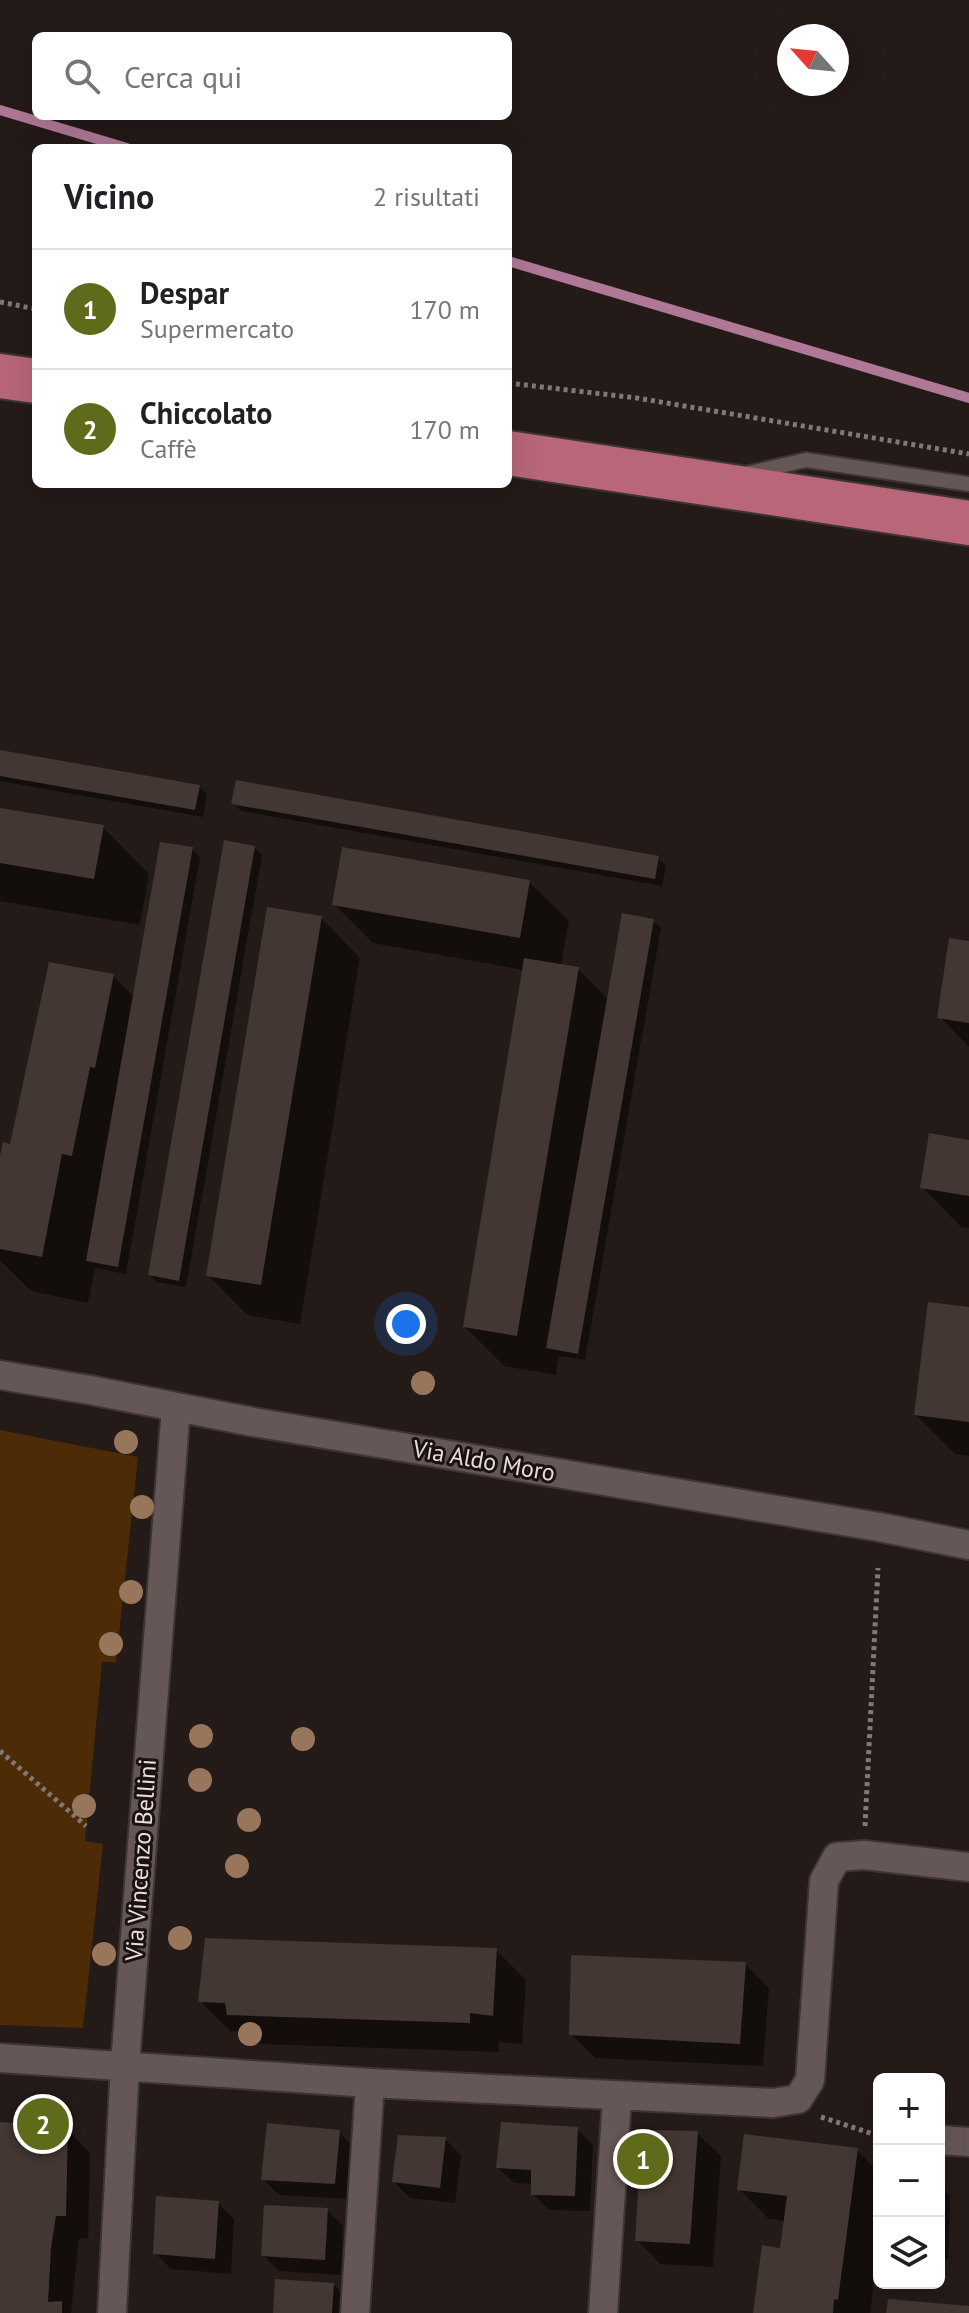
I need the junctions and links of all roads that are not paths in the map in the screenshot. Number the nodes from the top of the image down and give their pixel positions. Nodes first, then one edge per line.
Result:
1 (0, 376) edge
2 (32, 380) edge
3 (512, 454) edge
4 (707, 483) junction
5 (969, 484) edge
6 (969, 523) edge
7 (0, 1375) edge
8 (176, 1407) junction
9 (969, 1545) edge
10 (969, 1867) edge
11 (0, 2058) edge
12 (125, 2065) junction
13 (370, 2083) junction
14 (617, 2098) junction
15 (945, 2140) edge
16 (969, 2142) edge
17 (112, 2313) edge
18 (355, 2313) edge
19 (603, 2313) edge

1 - 2 highway
3 - 4 highway
4 - 5 lane
4 - 6 highway
7 - 8 street, Via Aldo Moro
8 - 9 street, Via Aldo Moro
8 - 12 street, Via Vincenzo Bellini
10 - 14 street
11 - 12 street
12 - 13 street
12 - 17 street, Via Vincenzo Bellini
13 - 14 street
13 - 18 street
14 - 19 street
15 - 16 street

